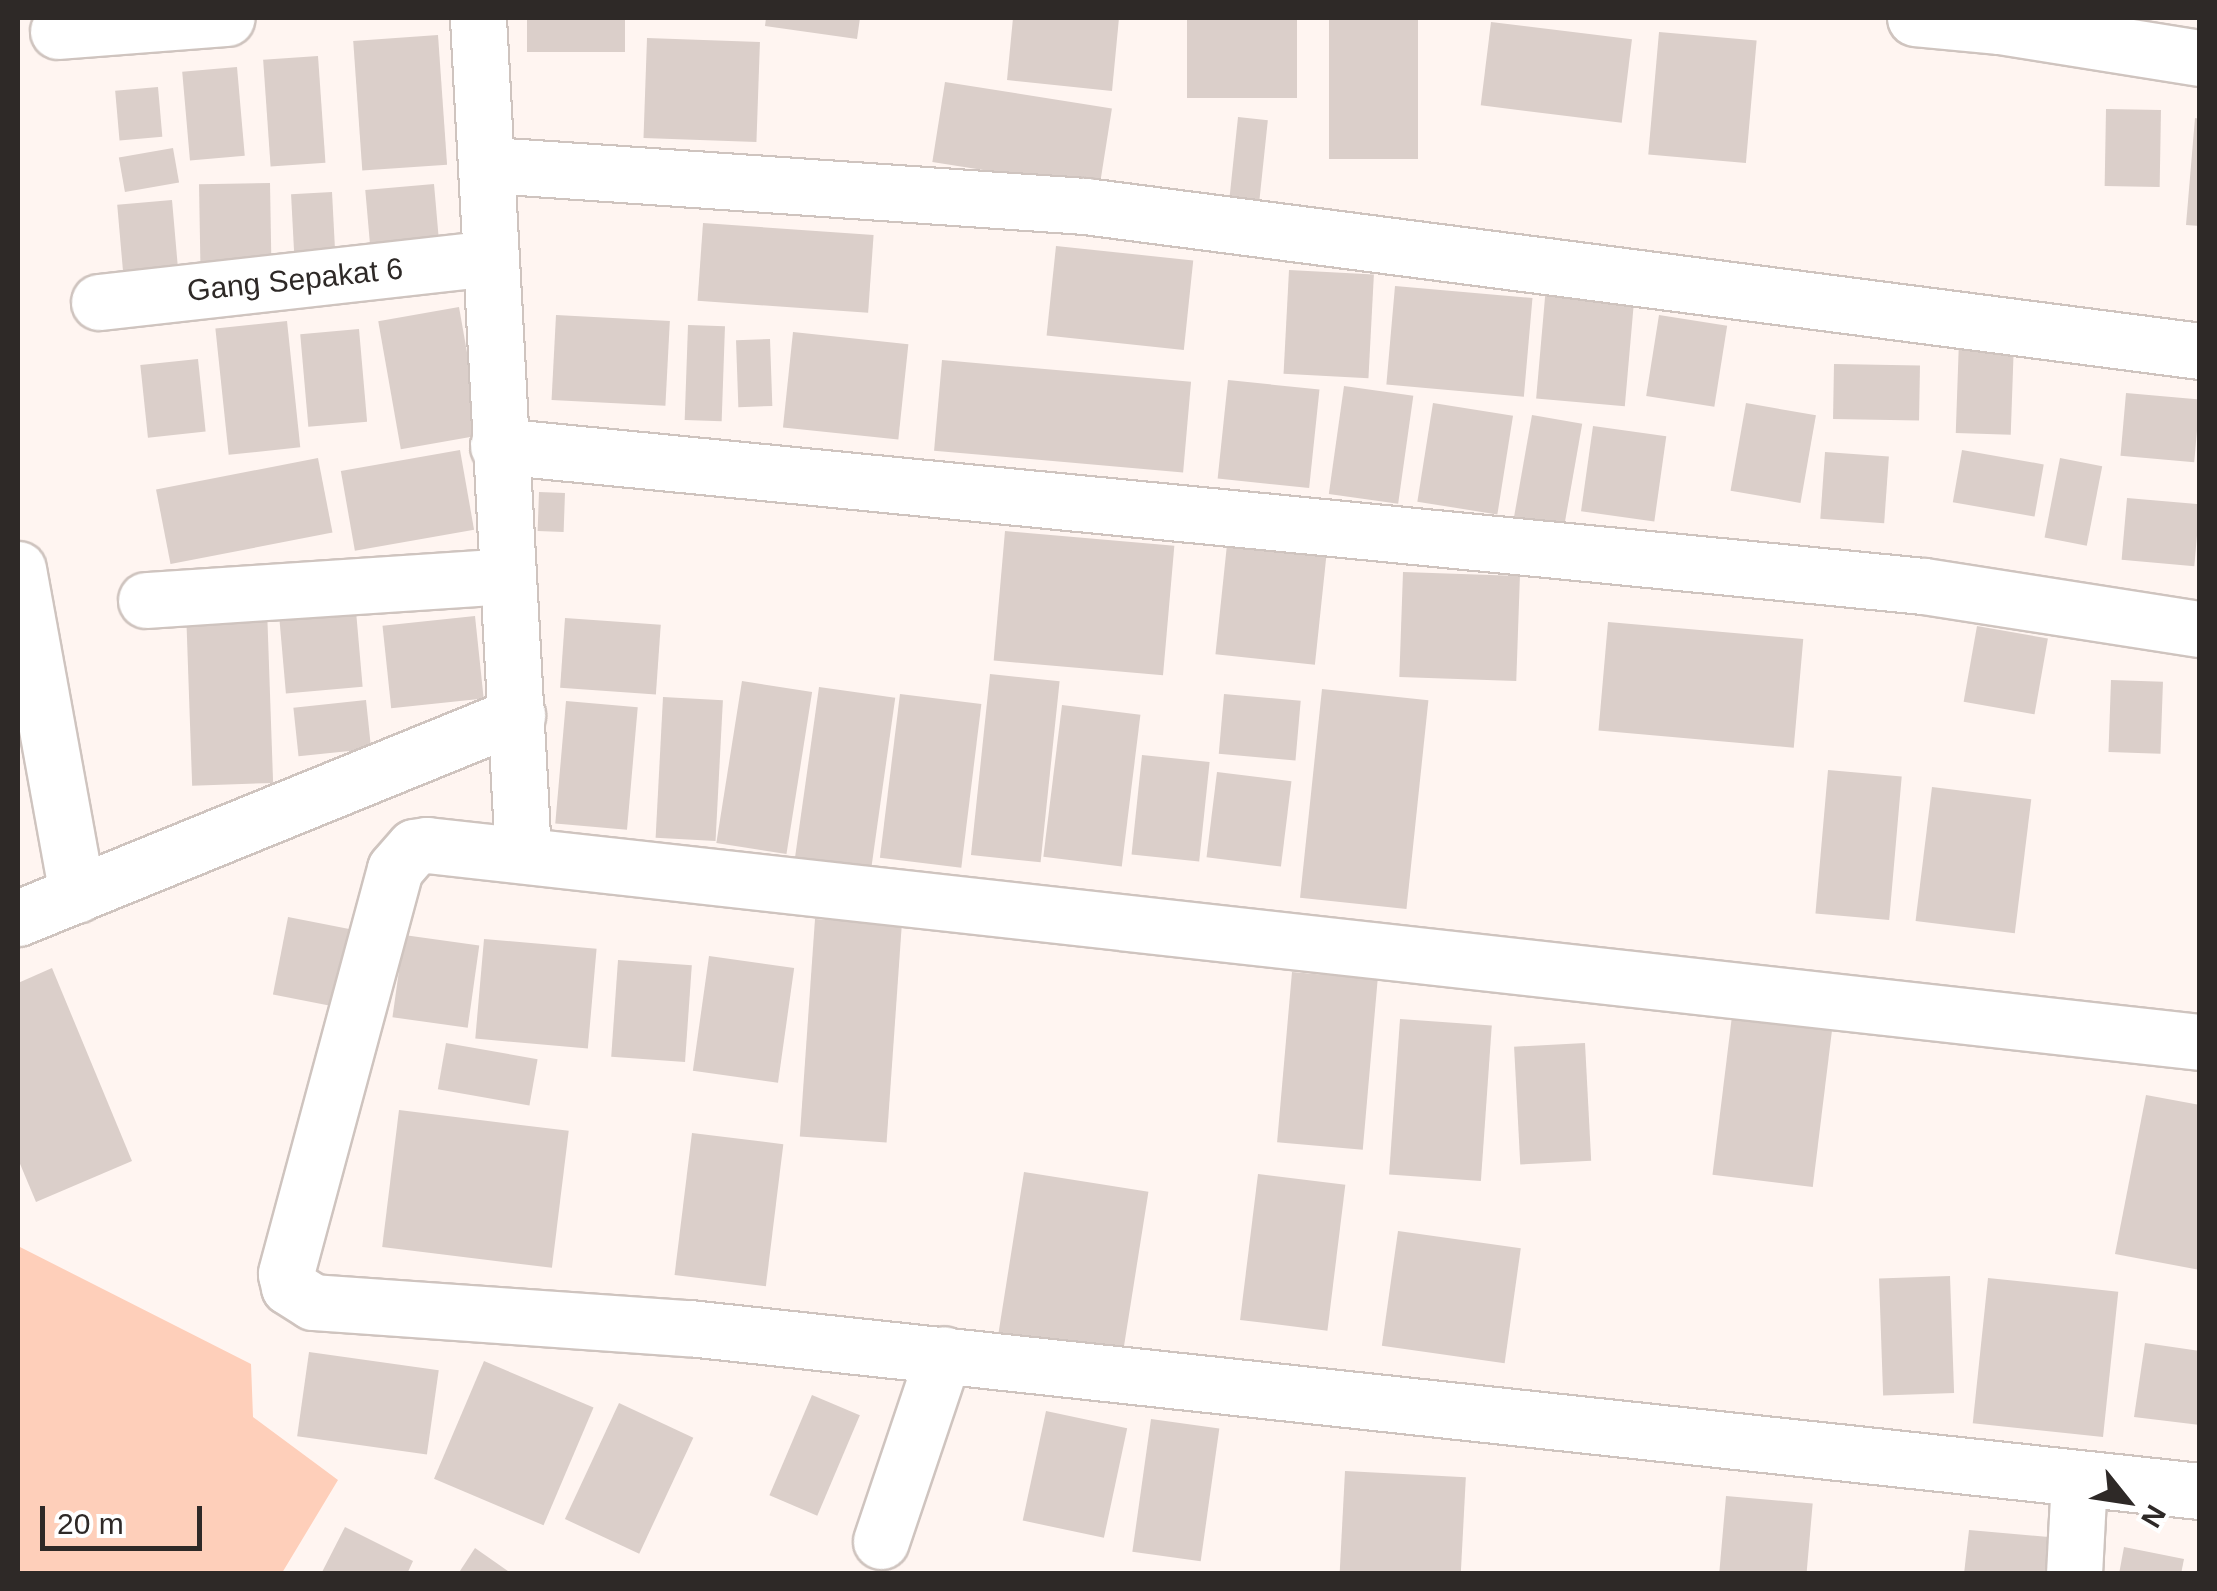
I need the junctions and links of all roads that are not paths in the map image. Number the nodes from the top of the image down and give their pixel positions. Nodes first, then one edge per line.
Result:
1 (227, 18) edge
2 (478, 18) edge
3 (1916, 18) edge
4 (2000, 22) edge
5 (58, 31) dead end
6 (2200, 58) edge
7 (490, 165) junction
8 (491, 258) junction
9 (100, 302) dead end
10 (2200, 351) edge
11 (498, 446) junction
12 (18, 569) edge
13 (505, 576) junction
14 (146, 600) dead end
15 (2200, 629) edge
16 (517, 715) junction
17 (523, 854) junction
18 (77, 896) junction
19 (18, 918) edge
20 (2200, 1042) edge
21 (944, 1354) junction
22 (2079, 1478) junction
23 (2200, 1491) edge
24 (880, 1541) dead end
25 (2074, 1574) edge

1 - 5 street
2 - 7 street
3 - 4 street
4 - 6 street
7 - 8 street
7 - 10 street
8 - 9 street, Gang Sepakat 6
8 - 11 street
11 - 13 street
11 - 15 street
12 - 18 street
13 - 14 street
13 - 16 street
16 - 17 street
16 - 18 street
17 - 20 street
17 - 21 street
18 - 19 street
21 - 22 street
21 - 24 street
22 - 23 street
22 - 25 street

